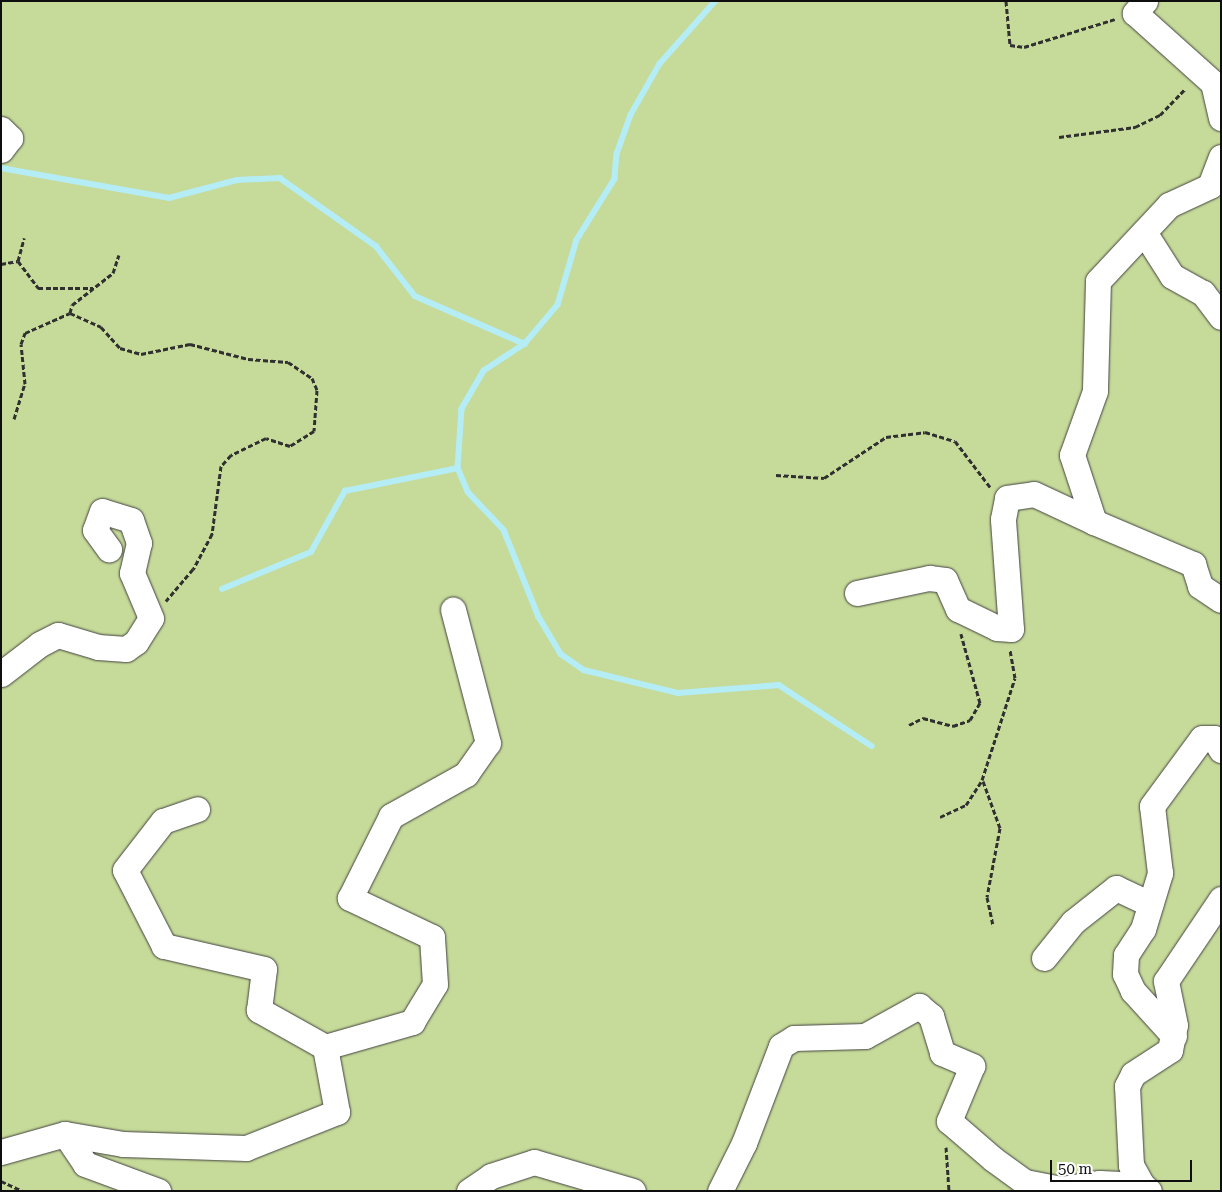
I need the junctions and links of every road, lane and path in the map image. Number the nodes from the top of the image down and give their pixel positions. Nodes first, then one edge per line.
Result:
1 (1006, 1) edge
2 (1140, 7) edge
3 (1202, 71) junction
4 (1221, 118) edge
5 (1, 129) edge
6 (1058, 137) dead end
7 (1, 150) edge
8 (1221, 157) edge
9 (1144, 232) junction
10 (24, 238) dead end
11 (119, 255) dead end
12 (18, 261) junction
13 (1, 264) edge
14 (93, 288) junction
15 (70, 313) junction
16 (1221, 317) edge
17 (14, 419) dead end
18 (776, 475) dead end
19 (1007, 498) junction
20 (1094, 522) junction
21 (109, 548) dead end
22 (857, 593) dead end
23 (1221, 600) edge
24 (958, 608) junction
25 (453, 610) dead end
26 (151, 618) junction
27 (1011, 629) junction
28 (1, 674) edge
29 (909, 726) dead end
30 (1221, 750) edge
31 (982, 780) junction
32 (197, 809) dead end
33 (940, 817) dead end
34 (1221, 899) edge
35 (1150, 904) junction
36 (993, 926) dead end
37 (1044, 958) dead end
38 (1174, 1036) junction
39 (325, 1047) junction
40 (950, 1122) junction
41 (65, 1134) junction
42 (1, 1152) edge
43 (1, 1181) edge
44 (1146, 1188) edge
45 (22, 1191) edge
46 (158, 1191) edge
47 (468, 1191) edge
48 (633, 1191) edge
49 (720, 1191) edge
50 (949, 1191) edge

1 - 2 path
2 - 3 lane
3 - 4 lane
3 - 6 path
5 - 7 lane
8 - 9 lane
9 - 16 lane
9 - 20 lane
10 - 12 path
11 - 14 path
12 - 13 path
12 - 14 path
14 - 15 path
15 - 17 path
15 - 26 path
18 - 19 path
19 - 20 lane
19 - 27 lane
20 - 23 lane
21 - 26 lane
22 - 24 lane
24 - 27 lane
24 - 29 path
25 - 39 lane
26 - 28 lane
27 - 31 path
30 - 35 lane
31 - 33 path
31 - 36 path
32 - 39 lane
34 - 38 lane
35 - 37 lane
35 - 38 lane
38 - 44 lane
39 - 41 lane
40 - 44 lane
40 - 49 lane
40 - 50 path
41 - 42 lane
41 - 46 lane
43 - 45 path
47 - 48 lane

